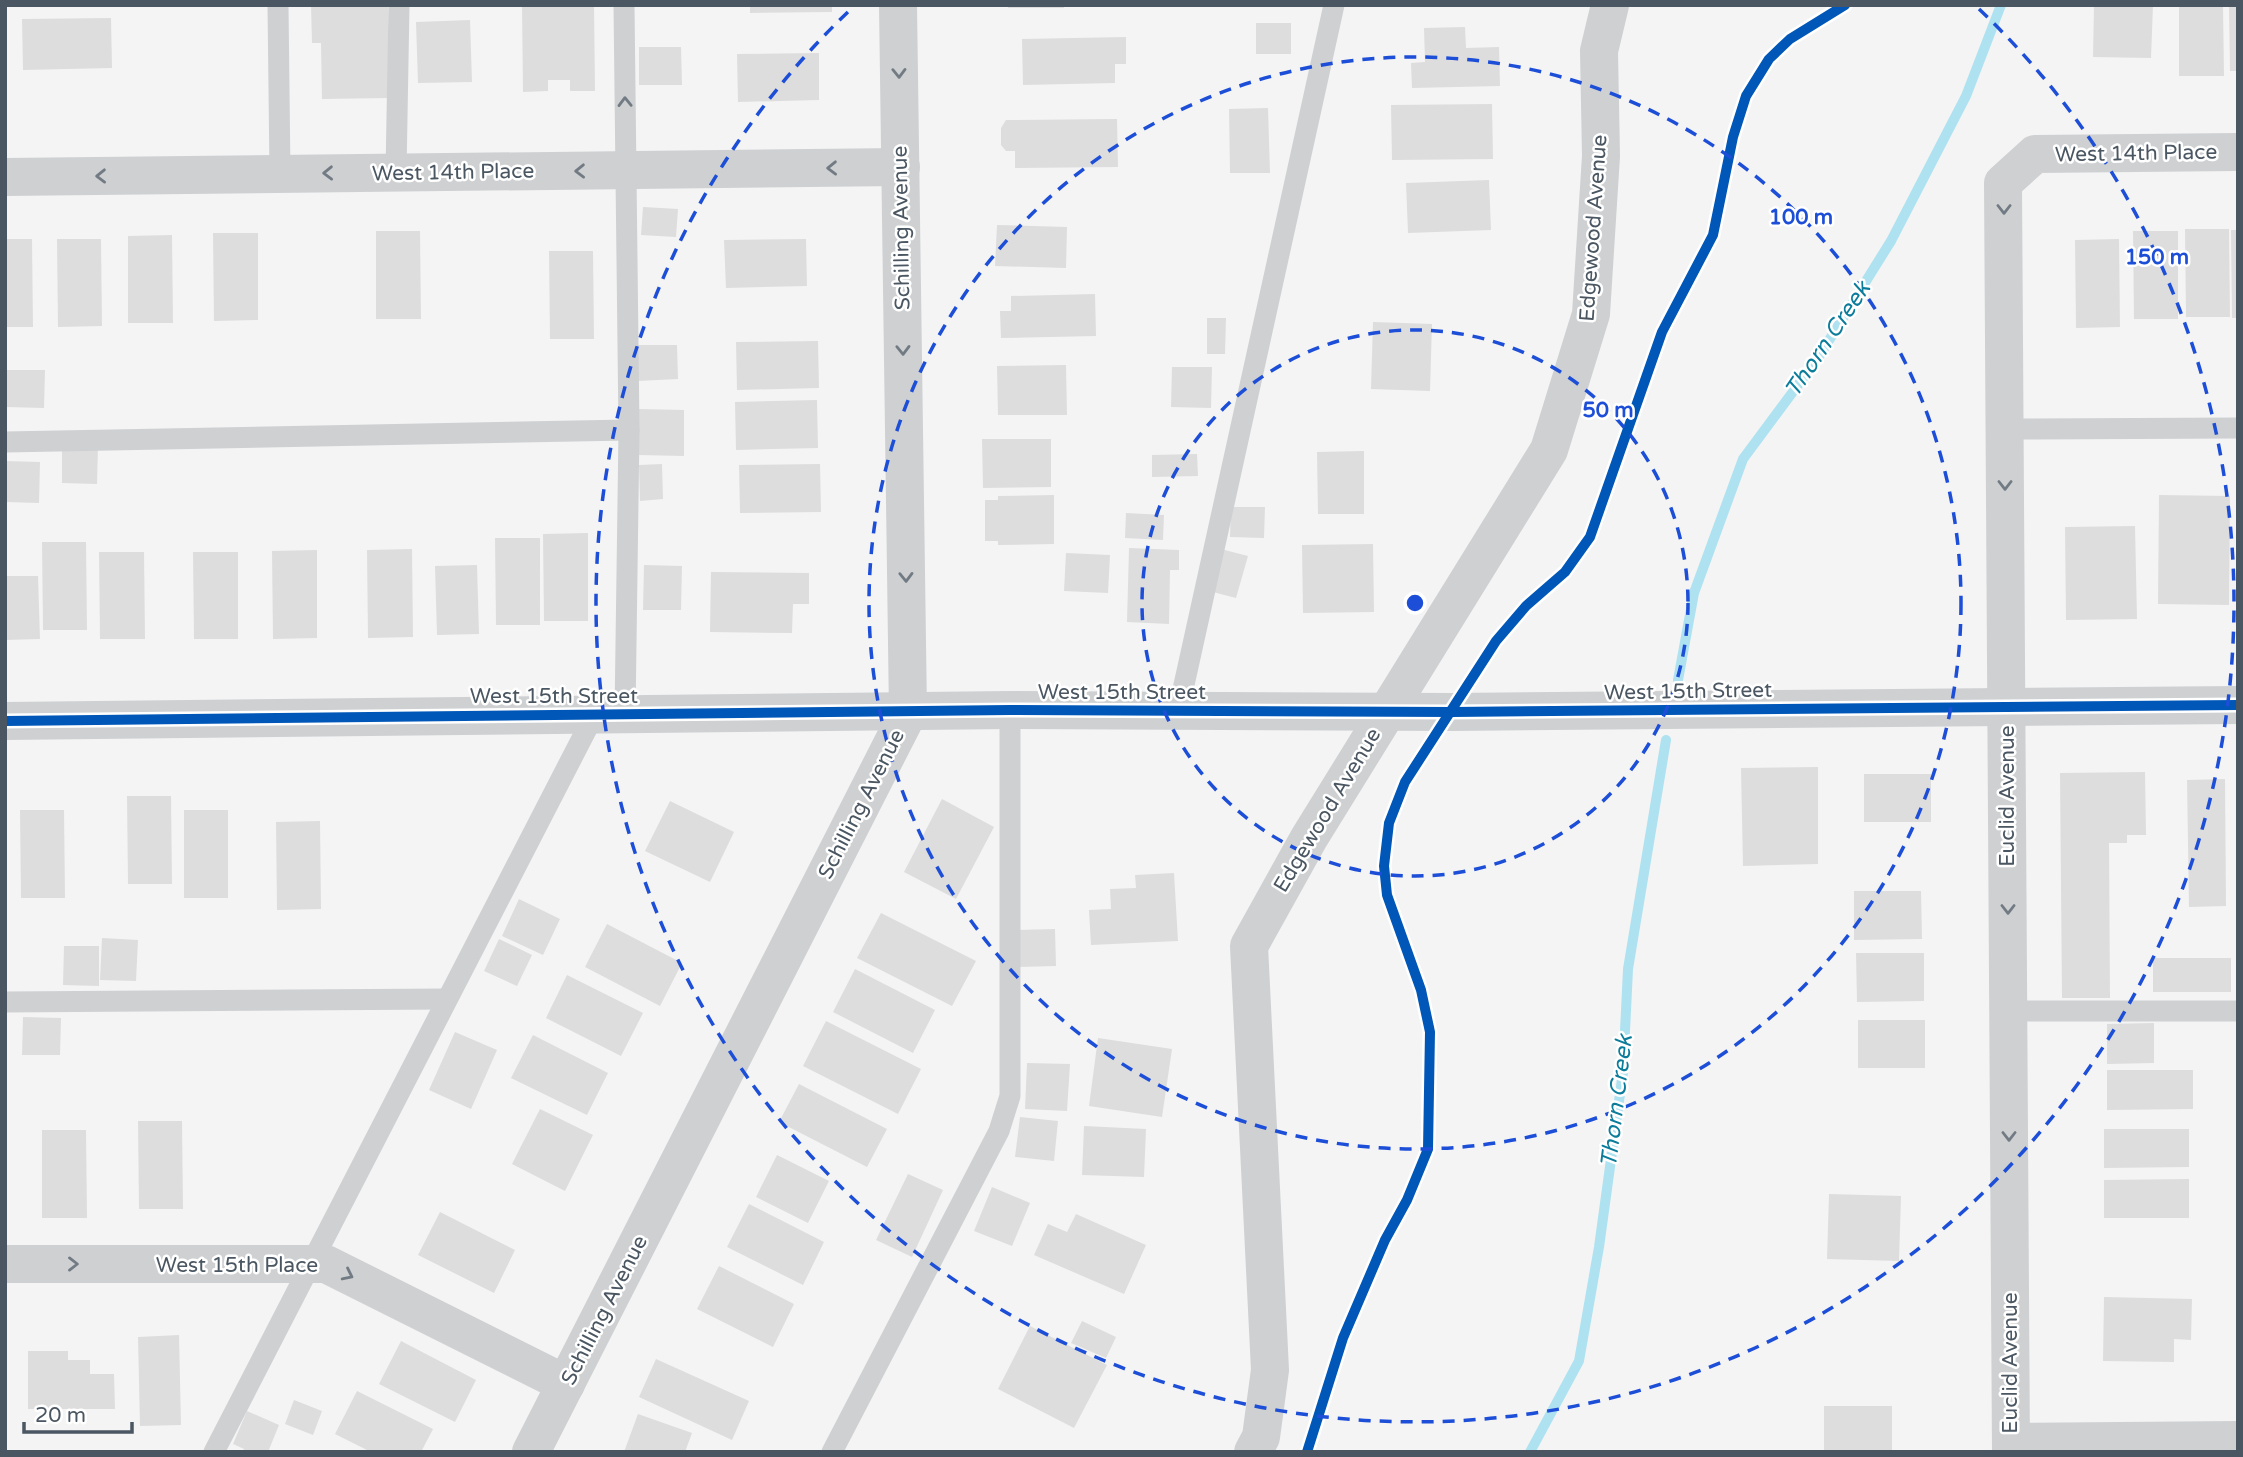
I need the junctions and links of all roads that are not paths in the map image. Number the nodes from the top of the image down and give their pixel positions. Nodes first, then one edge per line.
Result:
1 (278, 5) edge
2 (398, 5) edge
3 (624, 5) edge
4 (898, 5) edge
5 (1335, 5) edge
6 (1610, 5) edge
7 (2238, 152) edge
8 (2035, 154) joint
9 (901, 167) junction
10 (625, 170) junction
11 (396, 173) junction
12 (280, 174) junction
13 (5, 177) edge
14 (2238, 428) edge
15 (2005, 429) junction
16 (629, 430) junction
17 (5, 442) edge
18 (2238, 705) edge
19 (2007, 707) junction
20 (1010, 710) junction
21 (1178, 712) junction
22 (1386, 712) junction
23 (908, 713) junction
24 (610, 715) junction
25 (5, 721) edge
26 (447, 999) junction
27 (5, 1002) edge
28 (2008, 1011) junction
29 (2238, 1011) edge
30 (5, 1264) edge
31 (310, 1264) junction
32 (566, 1384) junction
33 (2238, 1440) edge
34 (2011, 1447) edge
35 (214, 1452) edge
36 (531, 1452) edge
37 (832, 1452) edge
38 (1253, 1452) edge

1 - 12 lane
2 - 11 lane
10 -> 3 lane
4 -> 9 street, Schilling Avenue
5 - 21 lane
6 - 22 street, Edgewood Avenue
7 - 8 street, West 14th Place
8 -> 15 street, Euclid Avenue
9 -> 10 street, West 14th Place
9 -> 23 street, Schilling Avenue
10 -> 11 street, West 14th Place
10 - 16 lane
11 -> 12 street, West 14th Place
12 -> 13 street, West 14th Place
14 - 15 lane
15 -> 19 street, Euclid Avenue
16 - 17 lane
16 - 24 lane
18 - 19 street, West 15th Street
19 - 22 street, West 15th Street
19 -> 28 street, Euclid Avenue
20 - 21 street, West 15th Street
20 - 23 street, West 15th Street
20 - 37 lane
21 - 22 street, West 15th Street
22 - 38 street, Edgewood Avenue
23 - 24 street, West 15th Street
23 - 32 street, Schilling Avenue
24 - 25 street, West 15th Street
24 - 26 lane
26 - 27 lane
26 - 31 lane
28 - 29 lane
28 -> 34 street, Euclid Avenue
30 -> 31 street, West 15th Place
31 -> 32 street, West 15th Place
31 - 35 lane
32 - 36 street, Schilling Avenue
33 - 34 street

